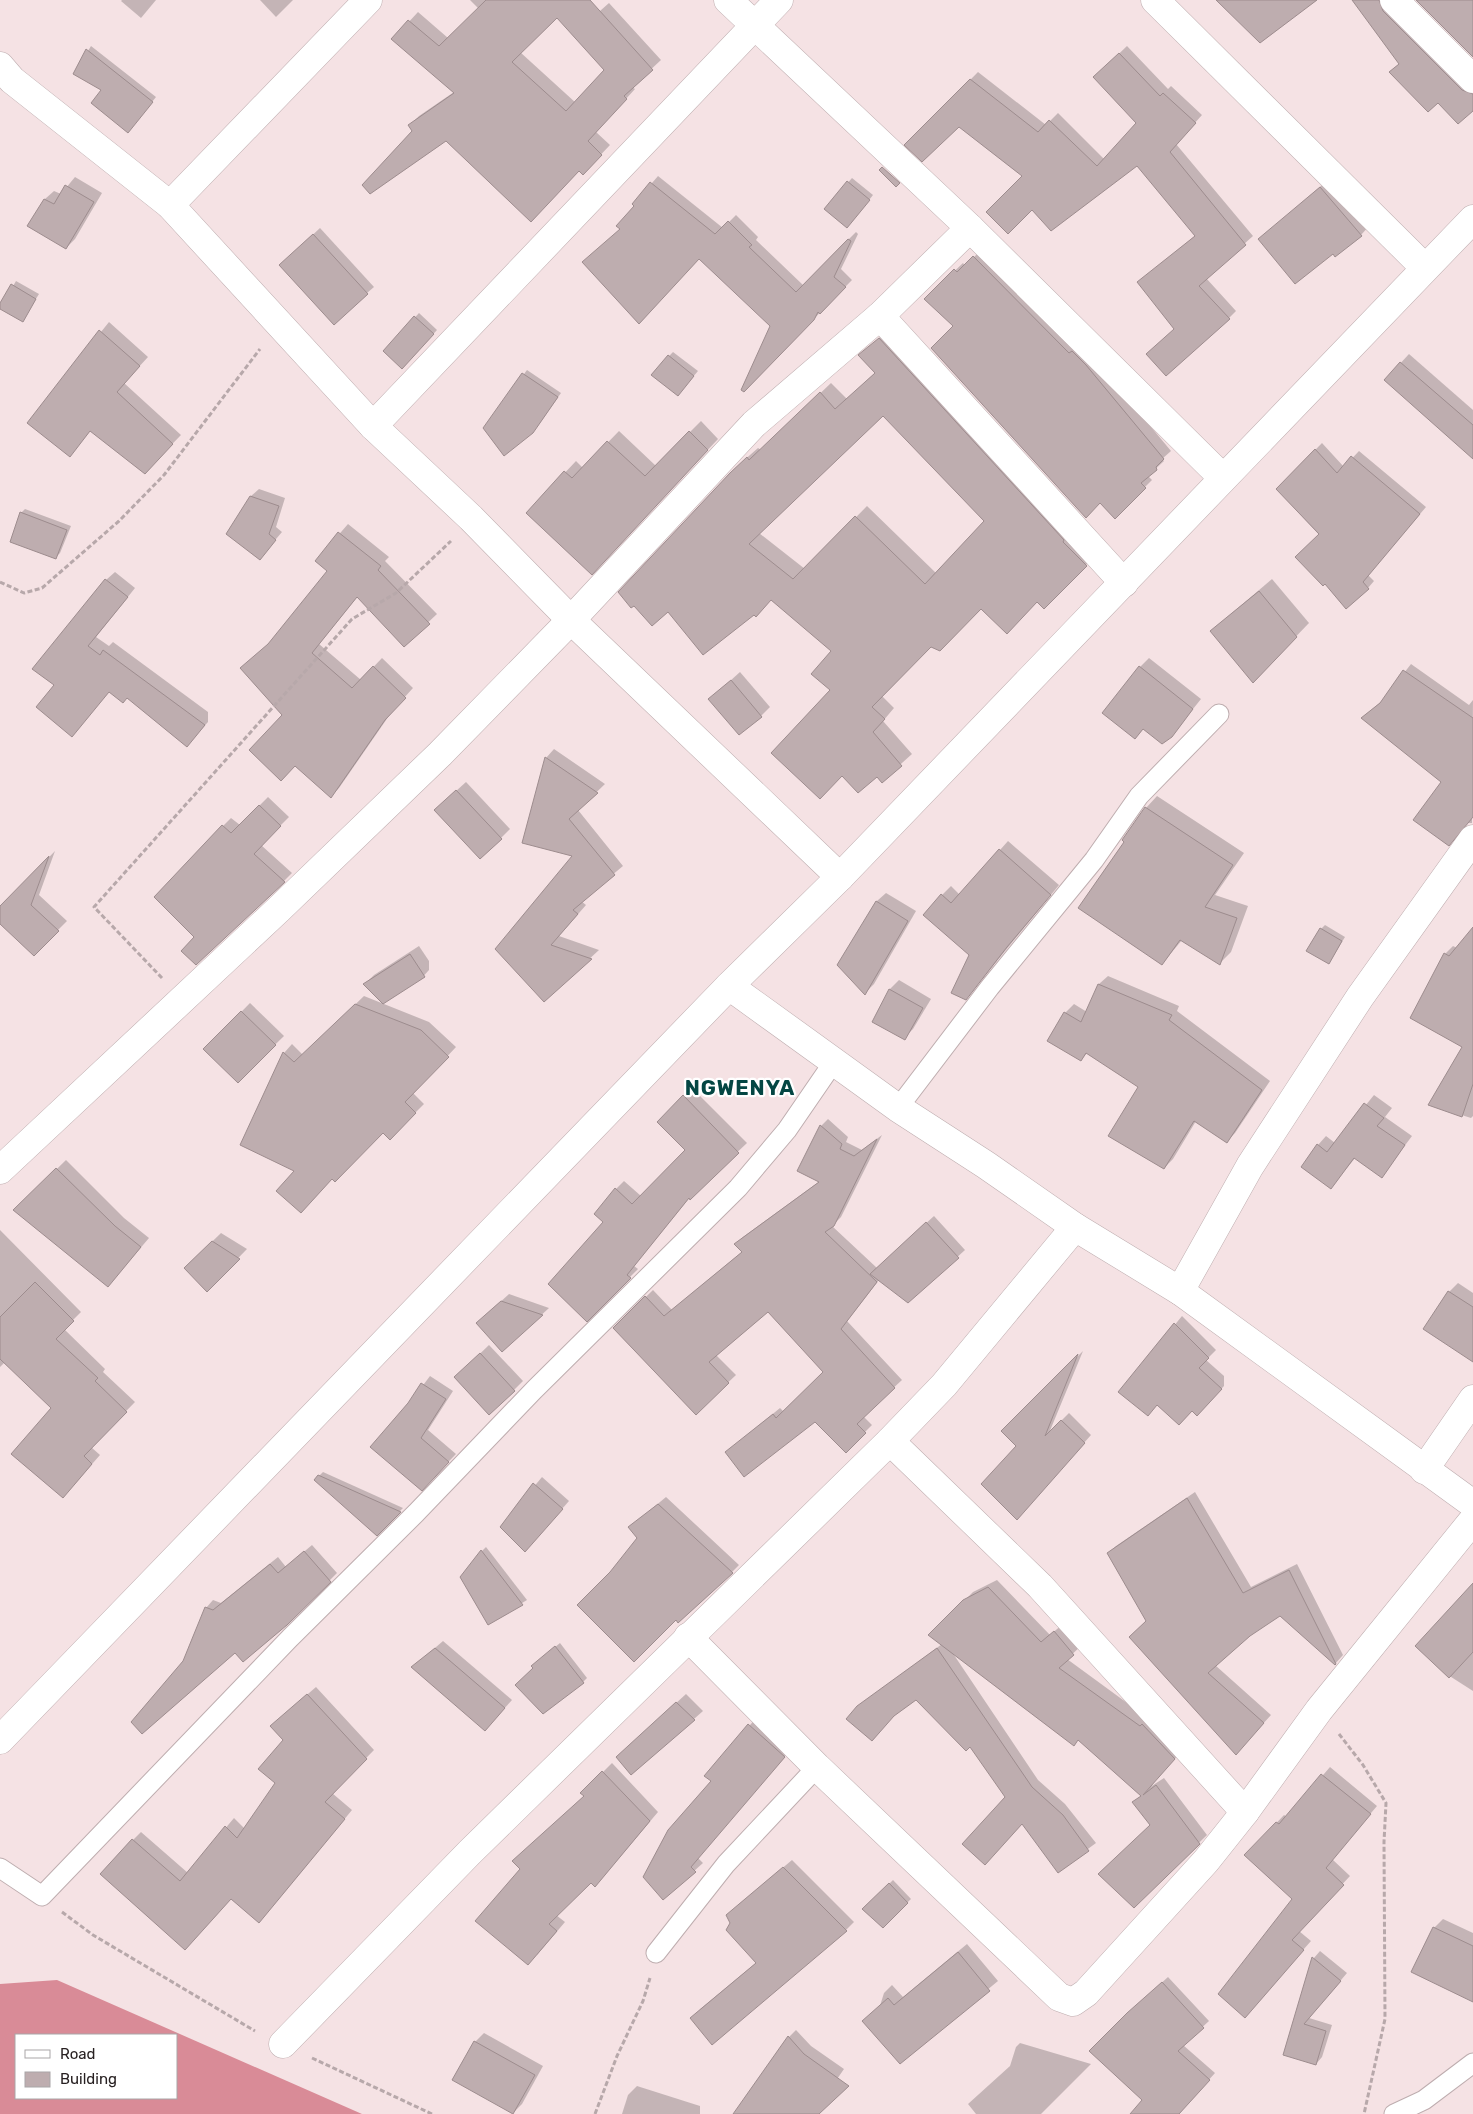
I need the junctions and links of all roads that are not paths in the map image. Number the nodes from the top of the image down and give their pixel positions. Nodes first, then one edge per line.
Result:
1 (368, 0) edge
2 (728, 0) edge
3 (779, 0) edge
4 (1155, 0) edge
5 (1394, 0) edge
6 (753, 25) junction
7 (0, 66) edge
8 (1473, 79) edge
9 (170, 205) junction
10 (1473, 219) edge
11 (970, 228) junction
12 (1424, 266) junction
13 (880, 316) junction
14 (372, 426) junction
15 (1223, 478) junction
16 (1124, 583) junction
17 (571, 620) junction
18 (1219, 714) dead end
19 (1473, 839) edge
20 (840, 877) junction
21 (729, 986) junction
22 (832, 1063) junction
23 (898, 1108) junction
24 (0, 1170) edge
25 (1075, 1228) junction
26 (1180, 1291) junction
27 (1473, 1399) edge
28 (890, 1441) junction
29 (1424, 1470) junction
30 (1473, 1504) edge
31 (1473, 1520) edge
32 (688, 1637) junction
33 (0, 1740) edge
34 (818, 1767) junction
35 (1245, 1812) junction
36 (0, 1868) edge
37 (656, 1953) road end
38 (283, 2044) road end
39 (1473, 2063) edge
40 (1394, 2114) edge

1 - 9 street
2 - 6 street
3 - 6 street
4 - 12 street
5 - 8 street
6 - 11 street
6 - 14 street
7 - 9 street
9 - 14 street
10 - 12 street
11 - 13 street
11 - 15 street
12 - 15 street
13 - 16 street
13 - 17 street
14 - 17 street
15 - 16 street
16 - 20 street
17 - 20 street
17 - 24 street
18 - 23 lane
19 - 26 street
20 - 21 street
21 - 22 street
21 - 33 street
22 - 23 street
22 - 36 lane
23 - 25 street
25 - 26 street
25 - 28 street
26 - 29 street
27 - 29 street
28 - 32 street
28 - 35 street
29 - 30 street
31 - 35 street
32 - 34 street
32 - 38 street
34 - 35 street
34 - 37 lane
39 - 40 lane

